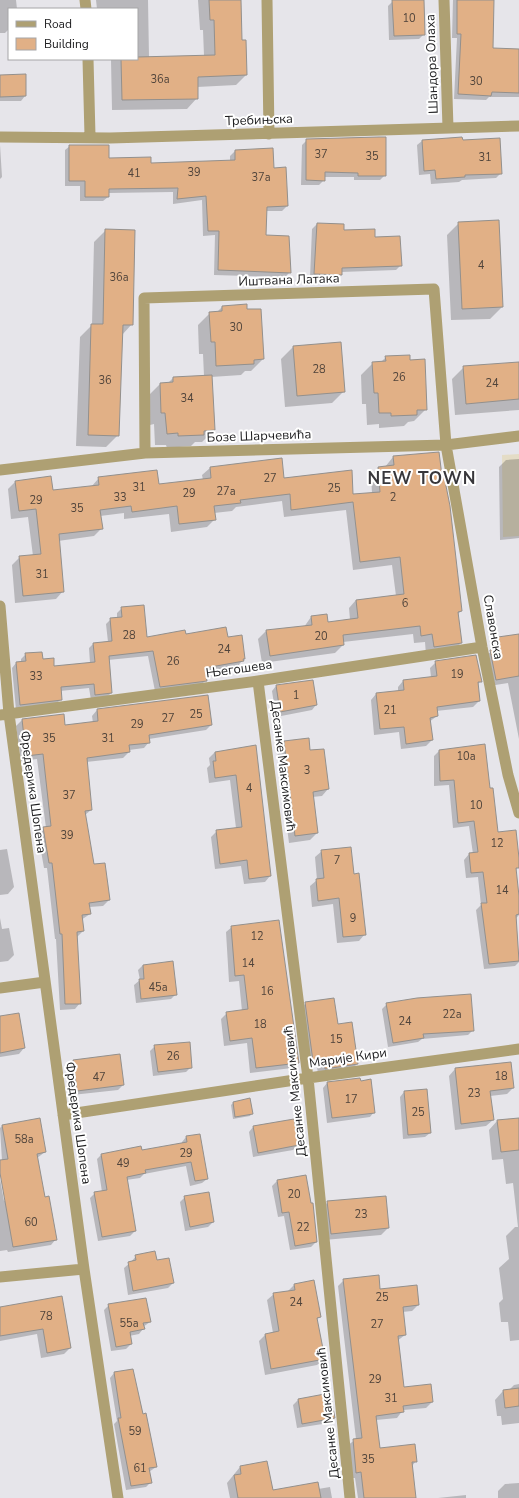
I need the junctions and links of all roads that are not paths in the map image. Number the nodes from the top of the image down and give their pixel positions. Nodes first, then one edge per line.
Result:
1 (267, 0) edge
2 (444, 0) edge
3 (88, 60) edge
4 (519, 126) edge
5 (448, 128) junction
6 (269, 134) junction
7 (90, 136) junction
8 (0, 137) edge
9 (519, 436) edge
10 (446, 445) junction
11 (145, 453) junction
12 (0, 470) edge
13 (0, 606) edge
14 (482, 647) junction
15 (258, 681) junction
16 (4, 715) edge
17 (519, 813) edge
18 (45, 982) junction
19 (0, 988) edge
20 (519, 1049) edge
21 (308, 1078) junction
22 (63, 1115) junction
23 (84, 1269) junction
24 (0, 1277) edge
25 (118, 1498) edge
26 (350, 1498) edge

1 - 6 street
2 - 5 street, Шандора Олаха
3 - 7 street
4 - 5 street, Требињска
5 - 6 street, Требињска
6 - 7 street, Требињска
7 - 8 street, Требињска
9 - 10 street, Бозе Шарчевића
10 - 11 street, Бозе Шарчевића
10 - 11 street, Иштвана Латака
10 - 14 street, Славонска
11 - 12 street, Бозе Шарчевића
13 - 16 street, Фредерика Шопена
14 - 15 street, Његошева
14 - 17 street, Славонска
15 - 16 street, Његошева
15 - 21 street, Десанке Максимовић
16 - 18 street, Фредерика Шопена
18 - 19 street
18 - 22 street, Фредерика Шопена
20 - 21 street, Марије Кири
21 - 22 street, Марије Кири
21 - 26 street, Десанке Максимовић
22 - 23 street, Фредерика Шопена
23 - 24 street
23 - 25 street, Фредерика Шопена

